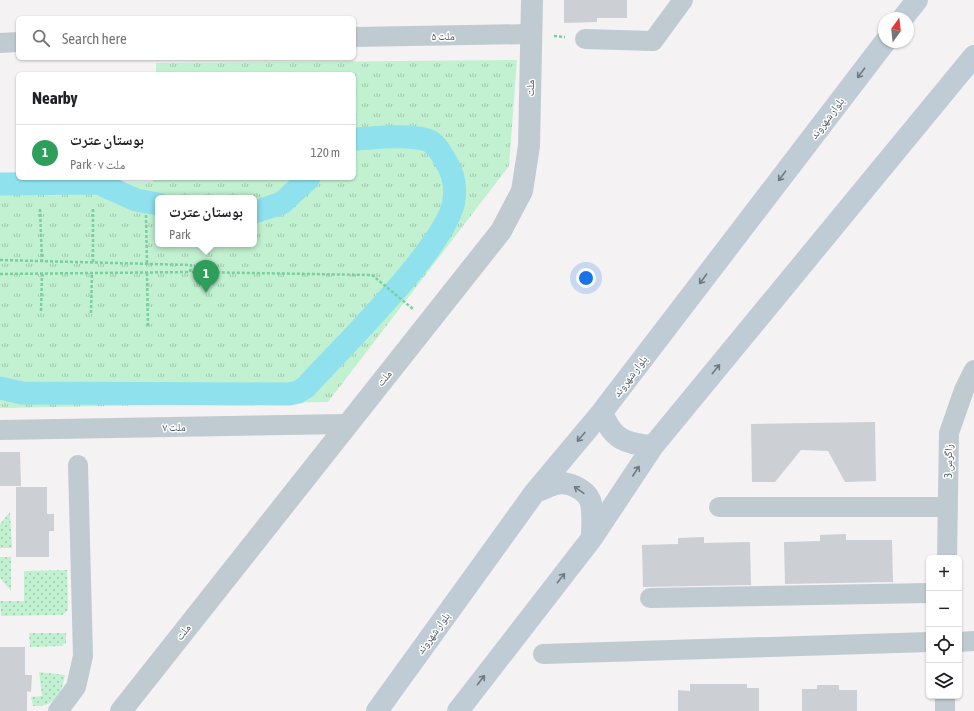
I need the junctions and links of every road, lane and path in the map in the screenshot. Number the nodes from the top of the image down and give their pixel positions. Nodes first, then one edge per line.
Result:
1 (532, 0) edge
2 (683, 0) edge
3 (917, 0) edge
4 (908, 12) edge
5 (531, 34) junction
6 (356, 37) edge
7 (585, 38) joint
8 (16, 42) edge
9 (0, 43) edge
10 (880, 48) edge
11 (974, 56) edge
12 (93, 208) dead end
13 (40, 209) dead end
14 (146, 215) dead end
15 (0, 260) edge
16 (42, 262) junction
17 (93, 263) junction
18 (147, 264) junction
19 (190, 272) junction
20 (147, 273) junction
21 (0, 274) edge
22 (42, 274) junction
23 (92, 274) junction
24 (400, 297) dead end
25 (41, 311) dead end
26 (91, 313) dead end
27 (148, 327) dead end
28 (974, 370) edge
29 (969, 390) edge
30 (602, 412) junction
31 (347, 424) junction
32 (0, 430) edge
33 (653, 446) junction
34 (78, 465) dead end
35 (535, 492) junction
36 (719, 507) dead end
37 (948, 507) junction
38 (592, 538) junction
39 (947, 555) edge
40 (926, 593) edge
41 (650, 598) dead end
42 (974, 641) edge
43 (926, 642) edge
44 (962, 642) edge
45 (544, 654) dead end
46 (945, 699) edge
47 (58, 711) edge
48 (121, 711) edge
49 (377, 711) edge
50 (458, 711) edge
51 (945, 711) edge

1 - 5 street, ملت
2 - 7 street
3 - 4 main road
5 - 6 street, ملت ۵
5 - 7 path
5 - 31 street, ملت
8 - 9 street
10 -> 30 main road, بلوار شهروند
33 -> 11 main road
12 - 17 path
13 - 16 path
14 - 18 path
15 - 16 path
16 - 17 path
17 - 18 path
18 - 19 path
19 - 20 path
19 - 24 path
20 - 23 path
20 - 27 path
21 - 22 path
22 - 23 path
22 - 25 path
23 - 26 path
28 - 29 street, زاگرس 3
29 - 37 street, زاگرس 3
30 - 33 main road
30 -> 35 main road, بلوار شهروند
31 - 32 street, ملت ۷
31 - 48 street, ملت
38 -> 33 main road
34 - 47 street
38 -> 35 main road
35 - 49 main road, بلوار شهروند
36 - 37 street
37 - 39 street, زاگرس 3
50 -> 38 main road
40 - 41 street
42 - 44 street
43 - 45 street
46 - 51 street

